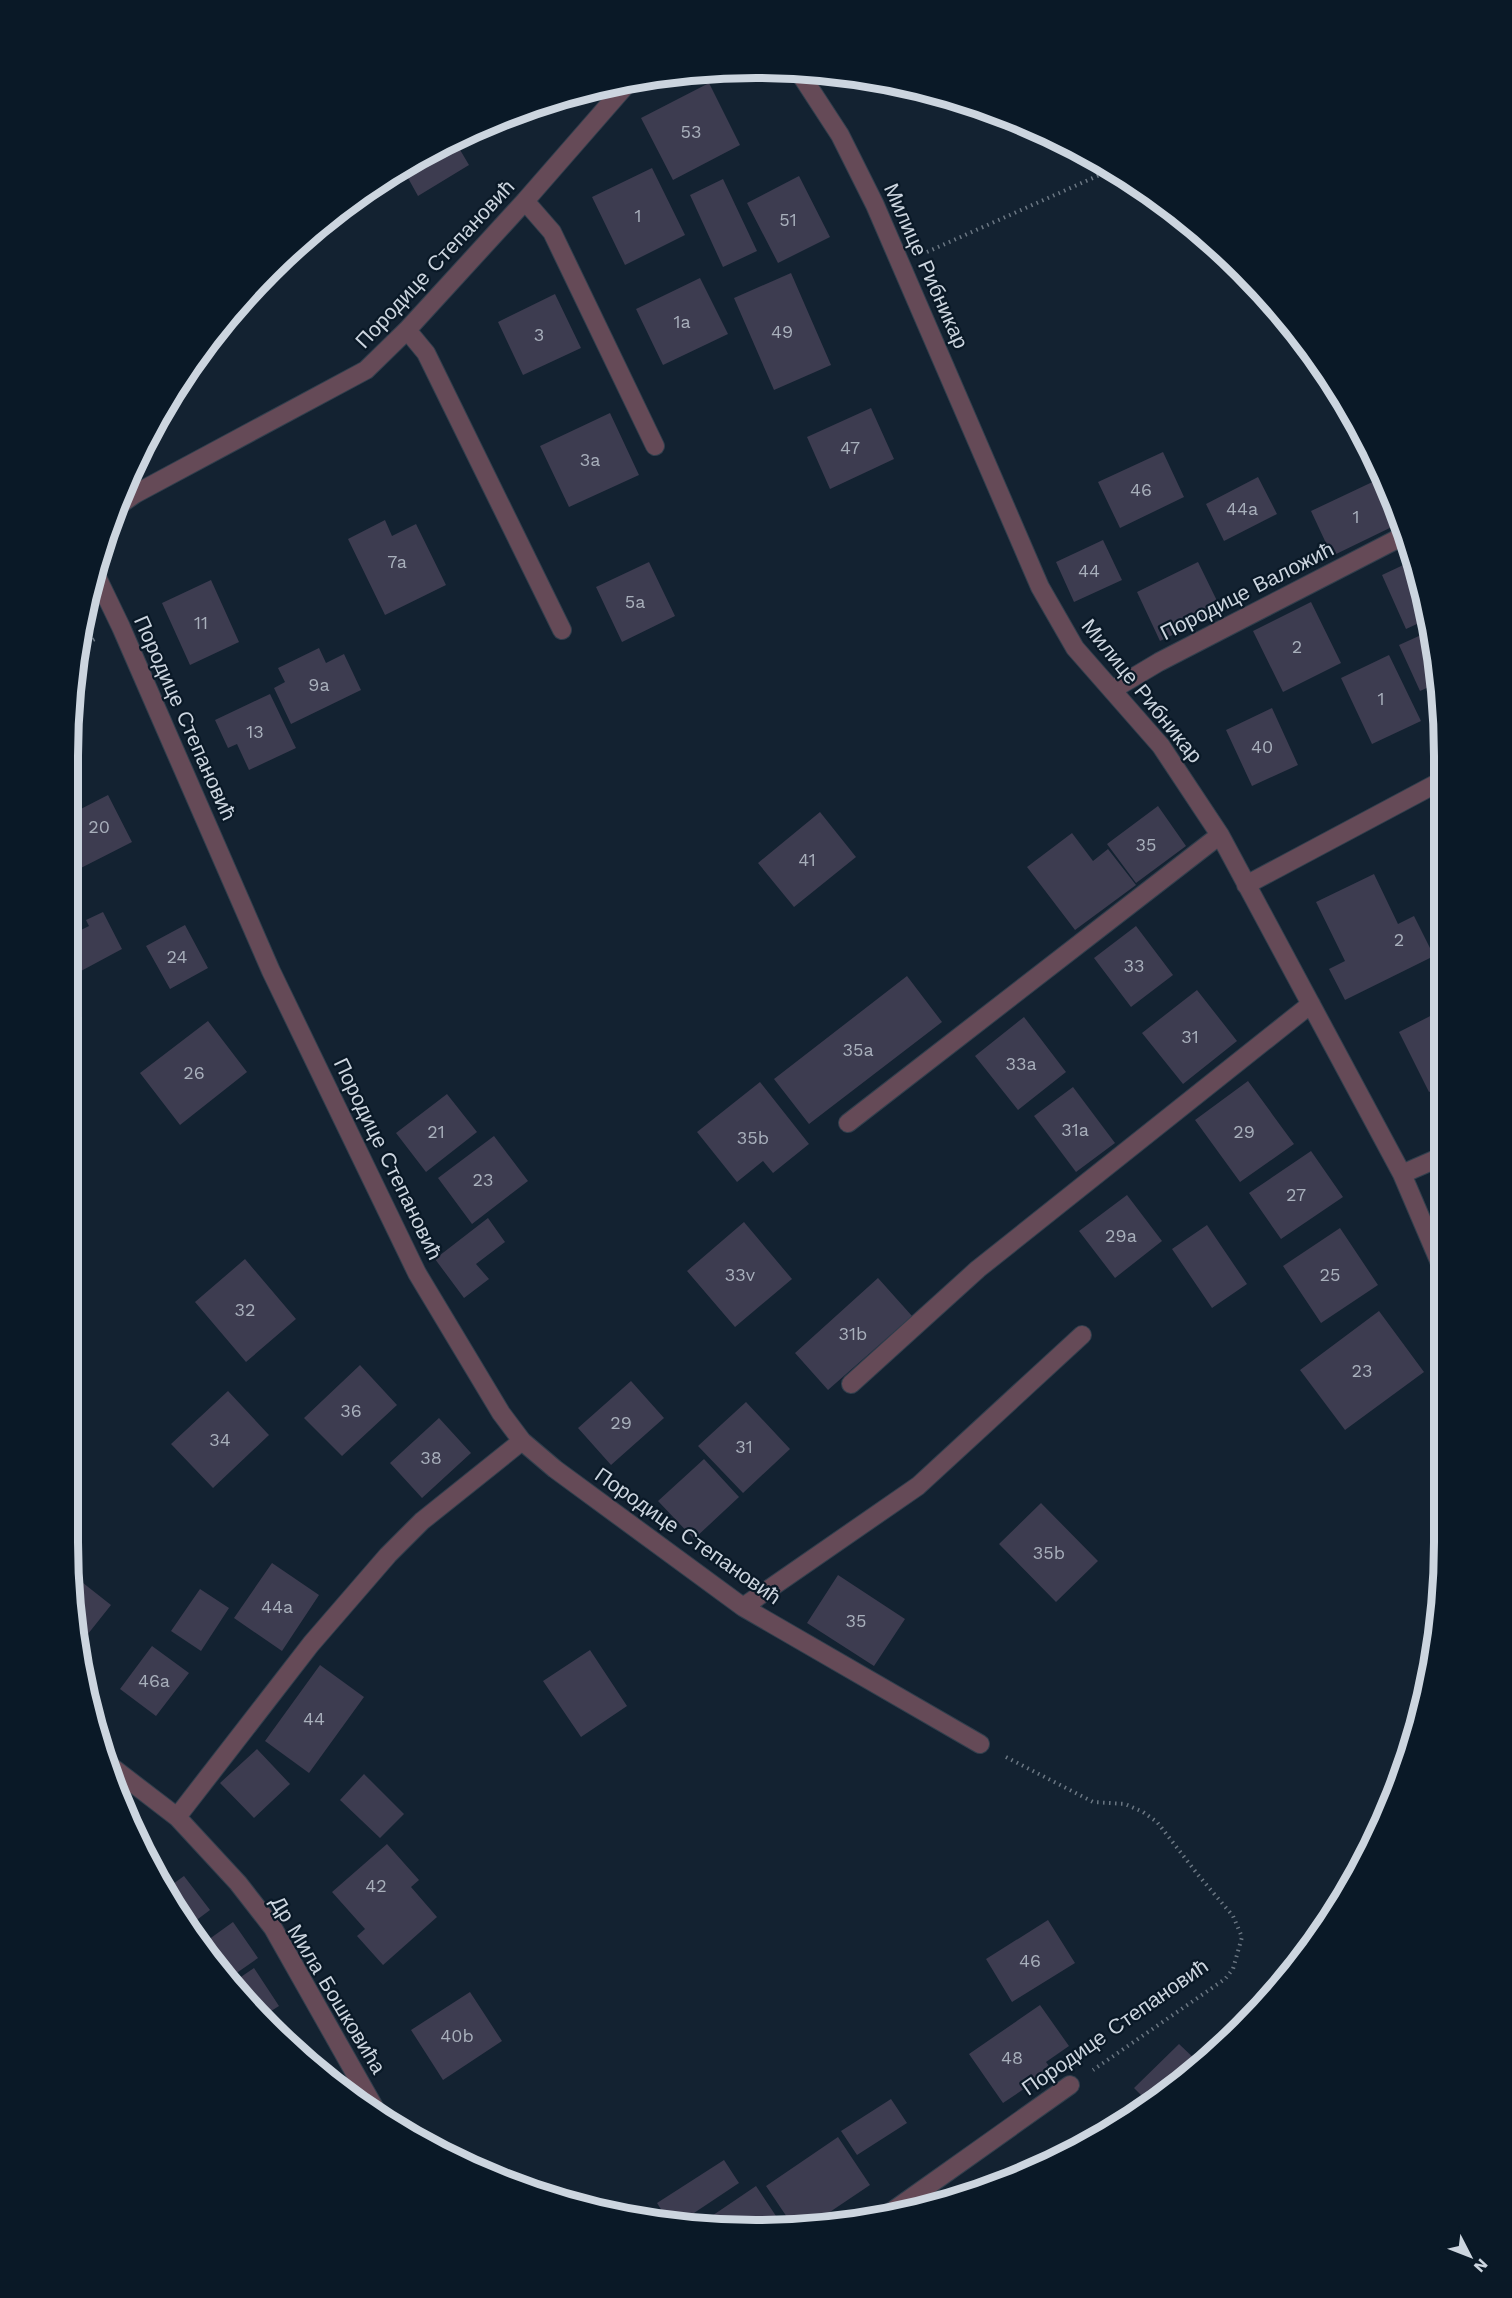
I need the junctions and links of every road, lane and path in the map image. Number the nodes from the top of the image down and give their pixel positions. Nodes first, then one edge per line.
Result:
1 (804, 79) edge
2 (620, 92) edge
3 (1103, 174) edge
4 (525, 201) junction
5 (902, 264) junction
6 (407, 330) junction
7 (655, 446) dead end
8 (130, 498) edge
9 (1398, 539) edge
10 (100, 584) edge
11 (562, 630) dead end
12 (1112, 690) junction
13 (1434, 785) edge
14 (1220, 835) junction
15 (1245, 885) junction
16 (1311, 1004) junction
17 (848, 1123) dead end
18 (1434, 1160) edge
19 (1402, 1174) junction
20 (1434, 1249) edge
21 (1082, 1335) dead end
22 (851, 1384) dead end
23 (522, 1441) junction
24 (743, 1607) junction
25 (980, 1744) joint
26 (119, 1772) edge
27 (177, 1816) junction
28 (1070, 2085) joint
29 (370, 2099) edge
30 (903, 2204) edge

1 - 5 street, Милице Рибникар
2 - 4 street, Породице Степановић
3 - 5 path
4 - 6 street, Породице Степановић
4 - 7 street
5 - 12 street, Милице Рибникар
6 - 8 street, Породице Степановић
6 - 11 street
9 - 12 street, Породице Валожић
10 - 23 street, Породице Степановић
12 - 14 street, Милице Рибникар
13 - 15 street
14 - 15 street, Милице Рибникар
14 - 17 street
15 - 16 street, Милице Рибникар
16 - 19 street, Милице Рибникар
16 - 22 street
18 - 19 street
19 - 20 street, Милице Рибникар
21 - 24 street
23 - 24 street, Породице Степановић
23 - 27 street
24 - 25 street, Породице Степановић
25 - 28 path, Породице Степановић
26 - 27 street, Др Мила Бошковића
27 - 29 street, Др Мила Бошковића
28 - 30 street, Породице Степановић

